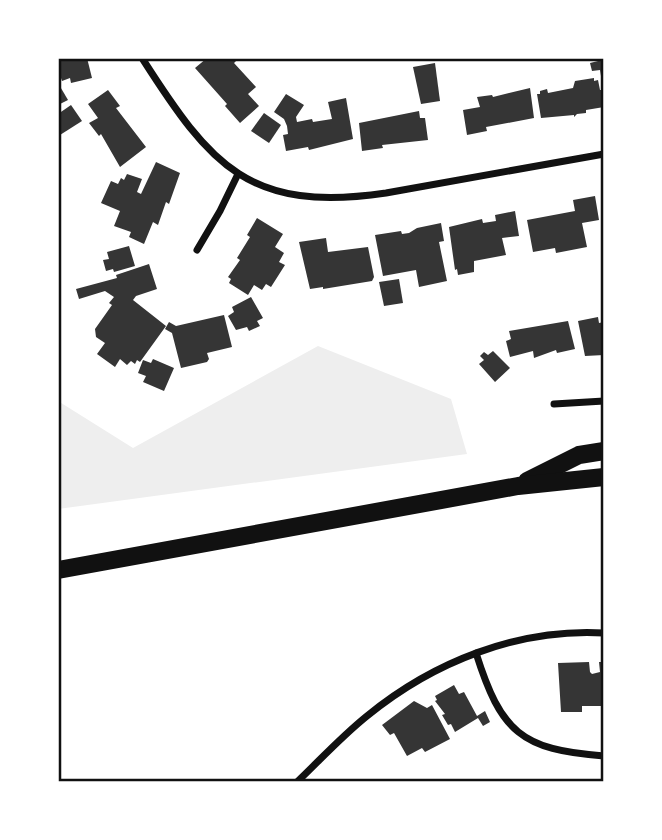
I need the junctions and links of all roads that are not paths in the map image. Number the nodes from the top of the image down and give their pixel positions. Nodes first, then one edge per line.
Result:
1 (142, 58) edge
2 (604, 154) edge
3 (238, 174) junction
4 (197, 250) dead end
5 (604, 401) edge
6 (554, 404) dead end
7 (604, 451) edge
8 (604, 477) edge
9 (518, 486) junction
10 (58, 569) edge
11 (604, 633) edge
12 (476, 653) junction
13 (604, 756) edge
14 (297, 782) edge

1 - 3 street
2 - 3 street
3 - 4 street
5 - 6 street
7 - 9 main road
8 - 9 main road
9 - 10 main road
11 - 12 street
12 - 13 street
12 - 14 street

